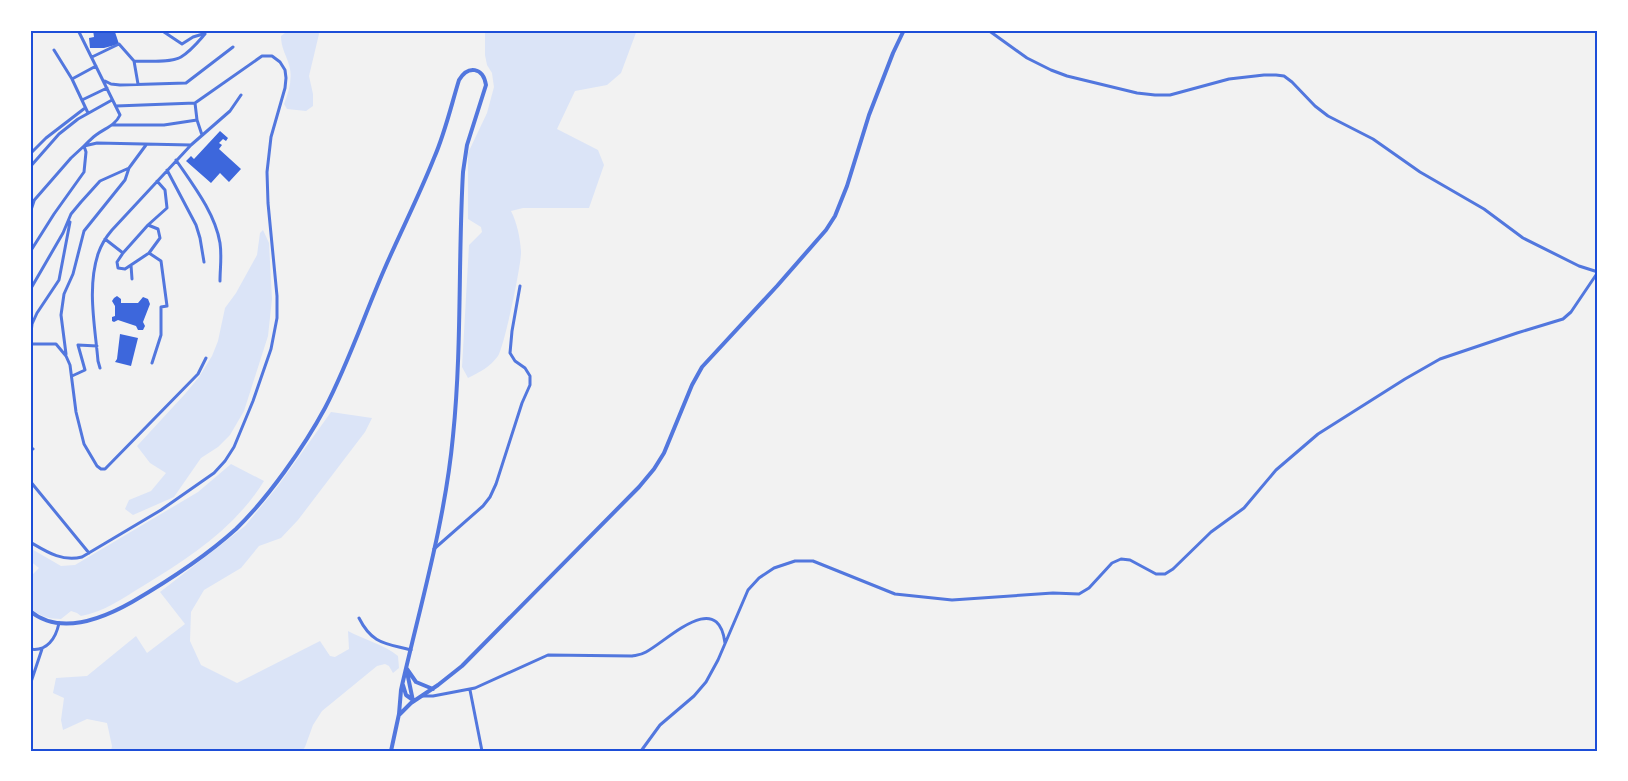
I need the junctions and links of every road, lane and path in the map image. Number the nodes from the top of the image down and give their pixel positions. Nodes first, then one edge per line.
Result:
1 (78, 30) edge
2 (161, 30) edge
3 (904, 30) edge
4 (988, 30) edge
5 (233, 47) dead end
6 (54, 50) dead end
7 (92, 57) junction
8 (134, 61) junction
9 (96, 66) junction
10 (72, 79) junction
11 (103, 81) junction
12 (138, 84) junction
13 (107, 88) junction
14 (241, 95) dead end
15 (82, 100) junction
16 (112, 100) junction
17 (195, 103) junction
18 (116, 106) junction
19 (85, 108) junction
20 (88, 113) junction
21 (197, 120) junction
22 (113, 124) junction
23 (202, 135) junction
24 (146, 145) junction
25 (190, 145) junction
26 (84, 146) junction
27 (30, 154) edge
28 (176, 160) junction
29 (30, 166) edge
30 (129, 168) junction
31 (167, 170) junction
32 (157, 181) junction
33 (34, 199) junction
34 (30, 205) edge
35 (30, 213) edge
36 (71, 214) junction
37 (148, 225) junction
38 (105, 239) junction
39 (30, 252) edge
40 (123, 253) junction
41 (149, 254) junction
42 (204, 262) dead end
43 (131, 265) junction
44 (1598, 272) edge
45 (132, 279) dead end
46 (220, 281) dead end
47 (520, 286) dead end
48 (30, 290) edge
49 (30, 343) edge
50 (97, 346) junction
51 (66, 356) junction
52 (206, 358) dead end
53 (152, 363) dead end
54 (100, 368) dead end
55 (72, 376) junction
56 (30, 481) edge
57 (30, 542) edge
58 (433, 550) junction
59 (89, 553) junction
60 (30, 611) edge
61 (359, 618) dead end
62 (60, 623) junction
63 (725, 643) junction
64 (30, 649) edge
65 (42, 649) junction
66 (411, 650) junction
67 (407, 668) junction
68 (403, 683) junction
69 (30, 685) edge
70 (433, 689) junction
71 (470, 690) junction
72 (422, 696) junction
73 (414, 701) junction
74 (399, 714) junction
75 (391, 751) edge
76 (482, 751) edge
77 (641, 751) edge

1 - 7 street
2 - 8 street
3 - 70 street
4 - 44 street
5 - 12 street
6 - 10 street
7 - 8 street
7 - 9 street
8 - 12 street
9 - 10 street
9 - 11 street
10 - 15 street
11 - 12 street
11 - 13 street
13 - 15 street
13 - 16 street
14 - 23 street
15 - 19 street
16 - 18 street
16 - 20 street
17 - 18 street
17 - 21 street
17 - 59 street
18 - 22 street
19 - 20 street
19 - 27 street
20 - 29 street
21 - 22 street
21 - 23 street
22 - 26 street
23 - 25 street
24 - 25 street
24 - 26 street
24 - 30 street
25 - 28 street
26 - 33 street
26 - 39 street
28 - 31 street
28 - 46 street
30 - 36 street
30 - 51 street
31 - 32 street
31 - 42 street
32 - 37 street
32 - 38 street
33 - 34 street
33 - 35 street
36 - 48 street
36 - 49 street
37 - 40 street
37 - 41 street
38 - 40 street
38 - 50 street
40 - 43 street
41 - 43 street
41 - 53 street
43 - 45 street
44 - 63 street
47 - 58 street
49 - 51 street
50 - 54 street
50 - 55 street
51 - 55 street
52 - 55 street
56 - 59 street
57 - 59 street
58 - 62 street
58 - 66 street
60 - 62 street
61 - 66 street
62 - 65 street
63 - 71 street
63 - 77 street
64 - 65 street
65 - 69 street
66 - 67 street
67 - 68 street
67 - 70 street
67 - 73 street
68 - 73 street
68 - 74 street
70 - 72 street
71 - 72 street
71 - 76 street
72 - 73 street
73 - 74 street
74 - 75 street

